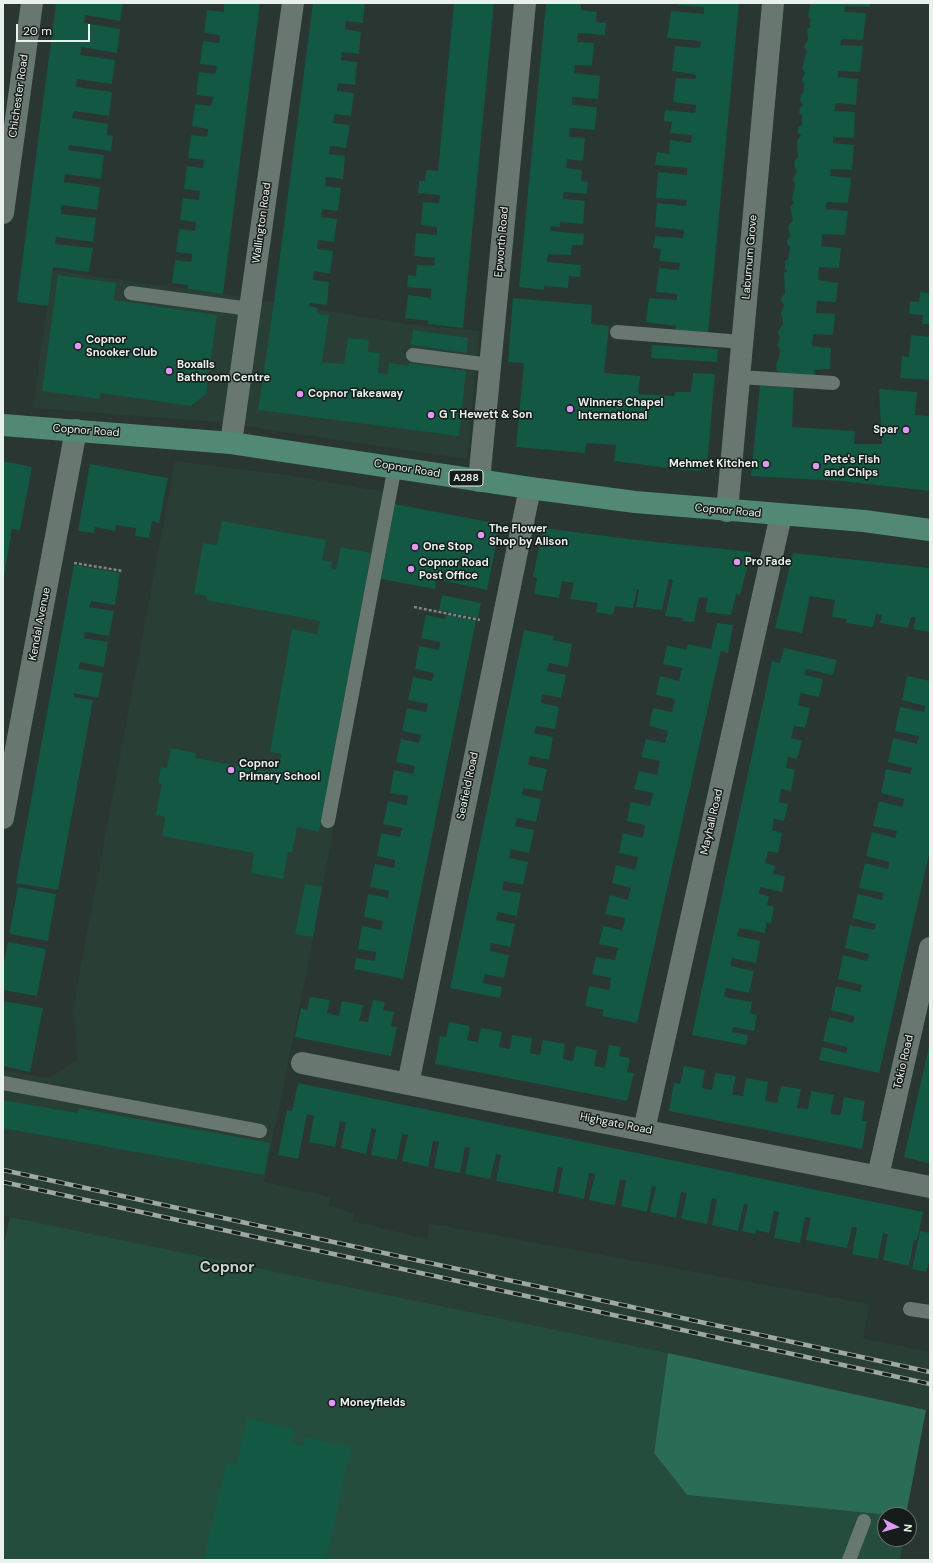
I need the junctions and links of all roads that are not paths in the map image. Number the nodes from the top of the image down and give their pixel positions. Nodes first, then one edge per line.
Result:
1 (32, 3) edge
2 (293, 3) edge
3 (525, 3) edge
4 (773, 3) edge
5 (7, 156) edge
6 (3, 213) edge
7 (131, 293) dead end
8 (250, 309) junction
9 (617, 332) dead end
10 (742, 342) junction
11 (414, 355) dead end
12 (490, 365) junction
13 (739, 377) junction
14 (833, 383) dead end
15 (3, 425) edge
16 (76, 430) junction
17 (232, 442) junction
18 (395, 466) junction
19 (479, 481) junction
20 (530, 488) junction
21 (727, 511) junction
22 (781, 515) junction
23 (930, 530) edge
24 (3, 818) edge
25 (328, 822) dead end
26 (930, 948) edge
27 (302, 1063) dead end
28 (3, 1083) edge
29 (408, 1084) junction
30 (644, 1130) junction
31 (260, 1131) dead end
32 (878, 1176) junction
33 (930, 1187) edge
34 (910, 1309) dead end
35 (930, 1312) edge
36 (864, 1521) dead end
37 (849, 1560) edge

1 - 5 street, Chichester Road
2 - 8 street, Wallington Road
3 - 12 street, Epworth Road
4 - 10 street, Laburnum Grove
5 - 6 street, Chichester Road
7 - 8 lane
8 - 17 street, Wallington Road
9 - 10 lane
10 - 13 street, Laburnum Grove
11 - 12 lane
12 - 19 street, Epworth Road
13 - 14 lane
13 - 21 street, Laburnum Grove
15 - 16 main road, Copnor Road / A288
16 - 17 main road, Copnor Road / A288
16 - 24 street, Kendal Avenue
17 - 18 main road, Copnor Road / A288
18 - 19 main road, Copnor Road / A288
18 - 25 lane
19 - 20 main road, Copnor Road / A288
20 - 21 main road, Copnor Road / A288
20 - 29 street, Seafield Road
21 - 22 main road, Copnor Road / A288
22 - 23 main road, Copnor Road / A288
22 - 30 street, Mayhall Road
26 - 32 street, Tokio Road
27 - 29 street, Highgate Road
28 - 31 lane
29 - 30 street, Highgate Road
30 - 32 street, Highgate Road
32 - 33 street, Highgate Road
34 - 35 lane
36 - 37 lane

